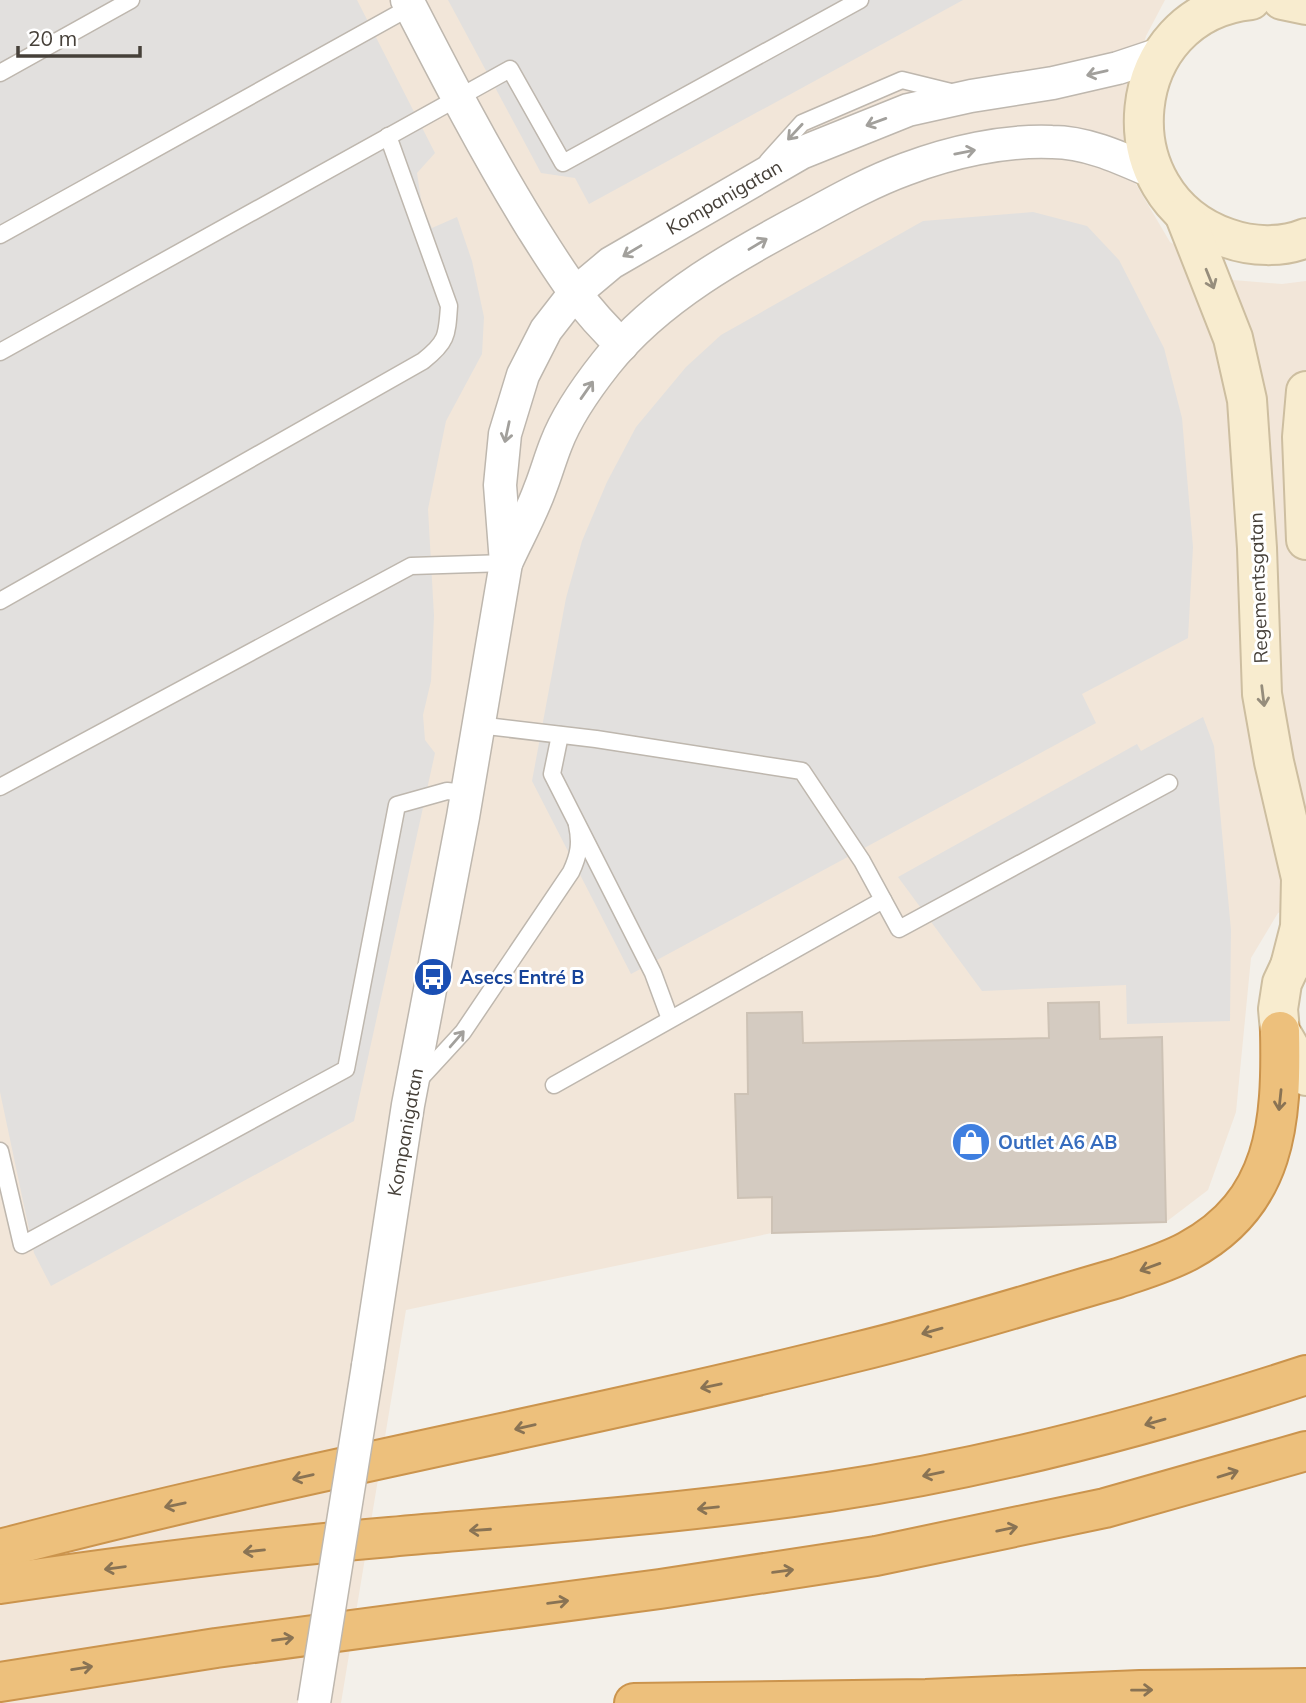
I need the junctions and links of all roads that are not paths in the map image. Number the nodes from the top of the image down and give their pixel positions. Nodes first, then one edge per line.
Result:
1 (131, 0) edge
2 (860, 0) edge
3 (1251, 0) edge
4 (1282, 0) edge
5 (413, 2) edge
6 (1306, 5) edge
7 (1181, 27) edge
8 (0, 73) edge
9 (458, 97) junction
10 (388, 135) junction
11 (1153, 172) junction
12 (1185, 215) junction
13 (0, 235) edge
14 (1306, 238) edge
15 (574, 294) junction
16 (622, 345) junction
17 (0, 352) edge
18 (1306, 391) edge
19 (1306, 540) edge
20 (506, 563) junction
21 (0, 601) edge
22 (478, 725) junction
23 (560, 735) junction
24 (1169, 783) dead end
25 (0, 787) edge
26 (466, 793) junction
27 (577, 825) junction
28 (883, 900) junction
29 (1298, 959) edge
30 (670, 1019) junction
31 (1280, 1031) junction
32 (1306, 1076) edge
33 (554, 1085) dead end
34 (411, 1089) junction
35 (0, 1151) edge
36 (1306, 1375) edge
37 (1306, 1451) edge
38 (0, 1549) edge
39 (0, 1584) edge
40 (0, 1682) edge
41 (1306, 1688) edge
42 (314, 1703) edge
43 (634, 1703) edge

1 - 8 lane
2 - 9 lane
3 - 7 street
4 - 6 street
5 - 9 street
5 - 13 lane
7 - 11 street
7 -> 15 street, Kompanigatan
9 - 10 lane
9 - 15 street
10 - 17 lane
10 - 21 lane
11 - 12 street
16 -> 11 street, Kompanigatan
12 - 14 street
12 -> 29 street, Regementsgatan
15 - 16 street
15 -> 20 street, Kompanigatan
20 -> 16 street, Kompanigatan
18 - 19 street
20 - 22 street, Kompanigatan
20 - 25 lane
22 - 23 lane
22 - 26 street, Kompanigatan
23 - 27 lane
23 - 28 lane
24 - 28 lane
26 - 34 street, Kompanigatan
26 - 35 lane
27 - 30 lane
34 -> 27 lane
28 - 30 lane
29 - 31 street, Regementsgatan
30 - 33 lane
31 - 32 street
31 -> 38 highway
34 - 42 street, Kompanigatan, bridge
36 -> 39 highway
40 -> 37 highway
43 -> 41 highway

